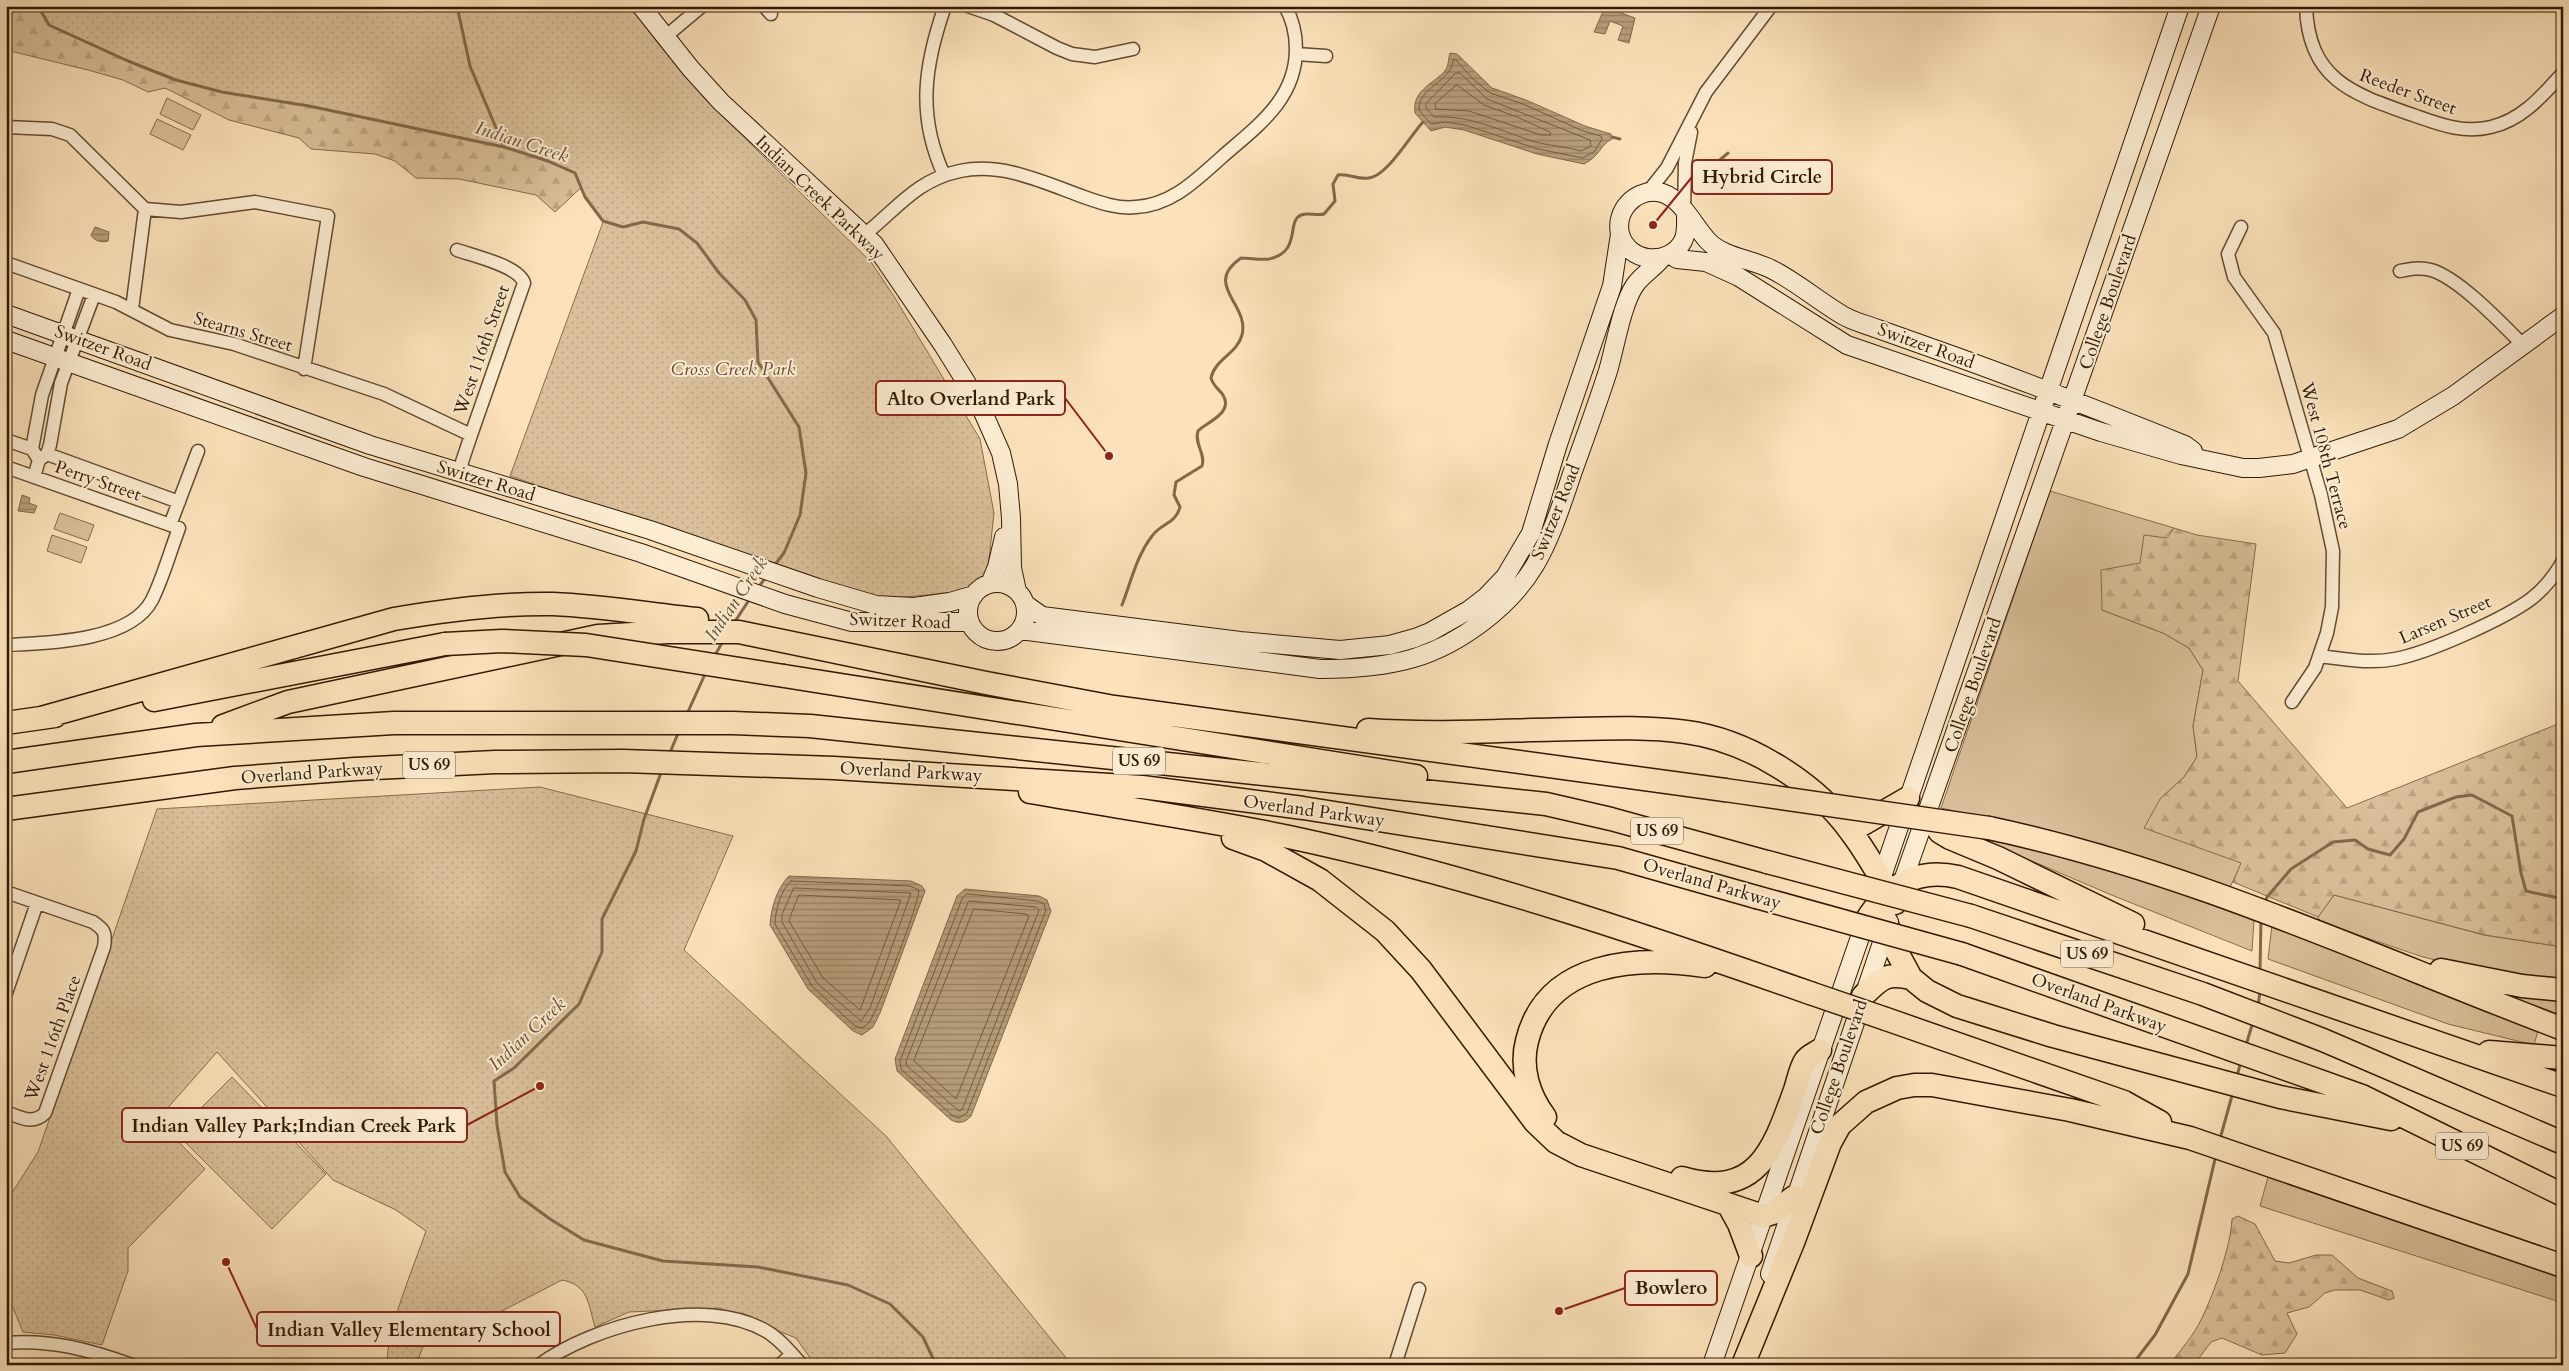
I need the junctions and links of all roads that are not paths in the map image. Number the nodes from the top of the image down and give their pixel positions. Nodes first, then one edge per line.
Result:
1 (641, 6) edge
2 (702, 6) edge
3 (945, 6) edge
4 (968, 6) edge
5 (1285, 6) edge
6 (1771, 6) edge
7 (2180, 6) edge
8 (2211, 6) edge
9 (2306, 6) edge
10 (665, 37) junction
11 (1133, 49) dead end
12 (1296, 54) junction
13 (1326, 56) dead end
14 (2563, 73) edge
15 (1692, 122) junction
16 (6, 128) edge
17 (944, 175) junction
18 (1648, 192) junction
19 (145, 209) junction
20 (1685, 213) junction
21 (2241, 227) dead end
22 (1620, 234) junction
23 (864, 235) junction
24 (458, 250) dead end
25 (1666, 256) junction
26 (6, 263) edge
27 (2400, 271) dead end
28 (79, 290) junction
29 (94, 295) junction
30 (132, 309) junction
31 (6, 314) edge
32 (2563, 316) edge
33 (1850, 318) junction
34 (70, 336) junction
35 (6, 340) edge
36 (1838, 340) junction
37 (2524, 345) junction
38 (62, 360) junction
39 (1585, 364) junction
40 (304, 369) junction
41 (1608, 371) junction
42 (2048, 390) junction
43 (2074, 400) junction
44 (2041, 412) junction
45 (2066, 420) junction
46 (2132, 433) junction
47 (471, 436) junction
48 (6, 440) edge
49 (198, 451) dead end
50 (39, 454) junction
51 (2310, 458) junction
52 (6, 467) edge
53 (461, 474) junction
54 (34, 477) junction
55 (179, 502) junction
56 (1011, 518) junction
57 (175, 527) junction
58 (2563, 561) edge
59 (990, 584) junction
60 (974, 595) junction
61 (1021, 598) junction
62 (1474, 617) junction
63 (970, 622) junction
64 (704, 626) junction
65 (1020, 630) junction
66 (1240, 641) junction
67 (6, 645) edge
68 (2319, 656) junction
69 (1237, 658) junction
70 (2292, 702) dead end
71 (41, 718) junction
72 (6, 723) edge
73 (1296, 732) junction
74 (196, 735) junction
75 (6, 762) edge
76 (923, 773) junction
77 (1908, 798) junction
78 (1546, 804) junction
79 (6, 810) edge
80 (1927, 814) junction
81 (1181, 818) junction
82 (1851, 831) junction
83 (6, 892) edge
84 (1887, 896) junction
85 (37, 903) junction
86 (1863, 926) joint
87 (2203, 959) junction
88 (2388, 959) junction
89 (1911, 978) junction
90 (1776, 981) junction
91 (2563, 990) edge
92 (6, 993) edge
93 (1863, 996) junction
94 (2559, 1028) edge
95 (1820, 1050) junction
96 (2460, 1050) junction
97 (2563, 1058) edge
98 (2563, 1086) edge
99 (6, 1112) edge
100 (2419, 1125) junction
101 (2190, 1138) junction
102 (2563, 1143) edge
103 (2563, 1195) edge
104 (1794, 1197) junction
105 (1729, 1206) junction
106 (1764, 1216) junction
107 (1751, 1256) junction
108 (2563, 1266) edge
109 (1419, 1290) dead end
110 (6, 1343) edge
111 (792, 1354) junction
112 (111, 1361) edge
113 (132, 1365) edge
114 (540, 1365) edge
115 (780, 1365) edge
116 (802, 1365) edge
117 (1395, 1365) edge
118 (1712, 1365) edge
119 (1742, 1365) edge

1 - 10 main road, Indian Creek Parkway
2 - 10 street
3 - 17 street
4 - 11 street
5 - 12 street
6 - 15 street
7 - 42 main road, College Boulevard
8 - 43 main road, College Boulevard
9 - 14 street, Reeder Street
10 - 23 main road, Indian Creek Parkway
12 - 13 street
12 - 17 street
15 - 18 street
15 - 20 street
16 - 19 street
17 - 23 street
18 - 20 main road
18 - 22 main road
19 - 30 street
19 - 40 street
20 - 25 main road
20 - 33 main road, Switzer Road
21 - 51 street, West 108th Terrace
22 - 25 main road
22 - 39 main road, Switzer Road
23 - 56 main road, Indian Creek Parkway
24 - 47 street, West 116th Street
25 - 36 main road, Switzer Road
25 - 41 main road, Switzer Road
26 - 28 street, Stearns Street
27 - 37 street
28 - 29 street, Stearns Street
28 - 34 street
29 - 30 street, Stearns Street
29 - 34 street
30 - 40 street, Stearns Street
31 - 34 main road, Switzer Road
32 - 37 main road
33 - 36 main road
33 - 42 main road, Switzer Road
34 - 38 street
34 - 53 main road, Switzer Road
35 - 38 main road, Switzer Road
36 - 44 main road, Switzer Road
37 - 51 main road
38 - 50 street
38 - 63 main road, Switzer Road
39 - 41 main road
39 - 62 main road, Switzer Road
40 - 47 street, Stearns Street
41 - 62 main road, Switzer Road
42 - 43 main road, Switzer Road
42 - 44 main road, College Boulevard
43 - 45 main road, College Boulevard
43 - 46 main road, Switzer Road
44 - 45 main road, Switzer Road
44 - 77 main road, College Boulevard
45 - 46 main road, Switzer Road
45 - 80 main road, College Boulevard
46 - 51 main road
47 - 53 street, West 116th Street
48 - 50 street
49 - 55 street
50 - 54 street
50 - 55 street
51 - 68 street, West 108th Terrace
52 - 54 street, Perry Street
53 - 60 main road, Switzer Road
54 - 57 street, Perry Street
55 - 57 street
56 - 59 main road, Indian Creek Parkway
56 - 61 main road, Indian Creek Parkway
57 - 67 street
58 - 68 street, Larsen Street
59 - 60 main road, Switzer Road
59 - 61 main road, Switzer Road
60 - 63 main road, Switzer Road
61 - 65 main road
61 - 66 main road, Switzer Road
62 - 66 main road, Switzer Road
62 - 69 main road, Switzer Road
63 - 65 main road, Switzer Road
64 - 71 highway
64 - 73 highway
64 - 74 highway
65 - 69 main road, Switzer Road
66 - 69 main road
68 - 70 street, West 108th Terrace
71 - 72 highway
71 - 78 highway, bridge
73 - 82 highway
73 - 88 highway, bridge
74 - 75 highway, Overland Parkway / US 69
74 - 78 highway, Overland Parkway / US 69
76 - 79 highway, Overland Parkway / US 69
76 - 81 highway
76 - 100 highway, Overland Parkway / US 69, bridge
77 - 82 highway
77 - 84 main road, College Boulevard
78 - 102 highway, Overland Parkway / US 69, bridge
80 - 84 main road, College Boulevard
80 - 87 highway
81 - 90 highway
81 - 105 highway
82 - 84 highway
83 - 85 street
84 - 86 highway
84 - 87 highway
84 - 89 highway
84 - 93 main road, College Boulevard
85 - 92 street
85 - 99 street, West 116th Place
86 - 95 main road, College Boulevard
87 - 96 highway
88 - 91 highway
88 - 94 highway
89 - 93 highway
89 - 100 highway
90 - 95 highway
90 - 101 highway, bridge
93 - 104 main road, College Boulevard
95 - 106 main road, College Boulevard
96 - 97 highway
96 - 98 highway
100 - 103 highway, Overland Parkway / US 69
101 - 108 highway
101 - 119 highway
104 - 106 highway
104 - 119 main road, College Boulevard
105 - 106 highway
105 - 107 highway
106 - 107 main road, College Boulevard
107 - 118 main road, College Boulevard
109 - 117 street
110 - 112 street
111 - 114 street
111 - 115 street
111 - 116 street
112 - 113 street

